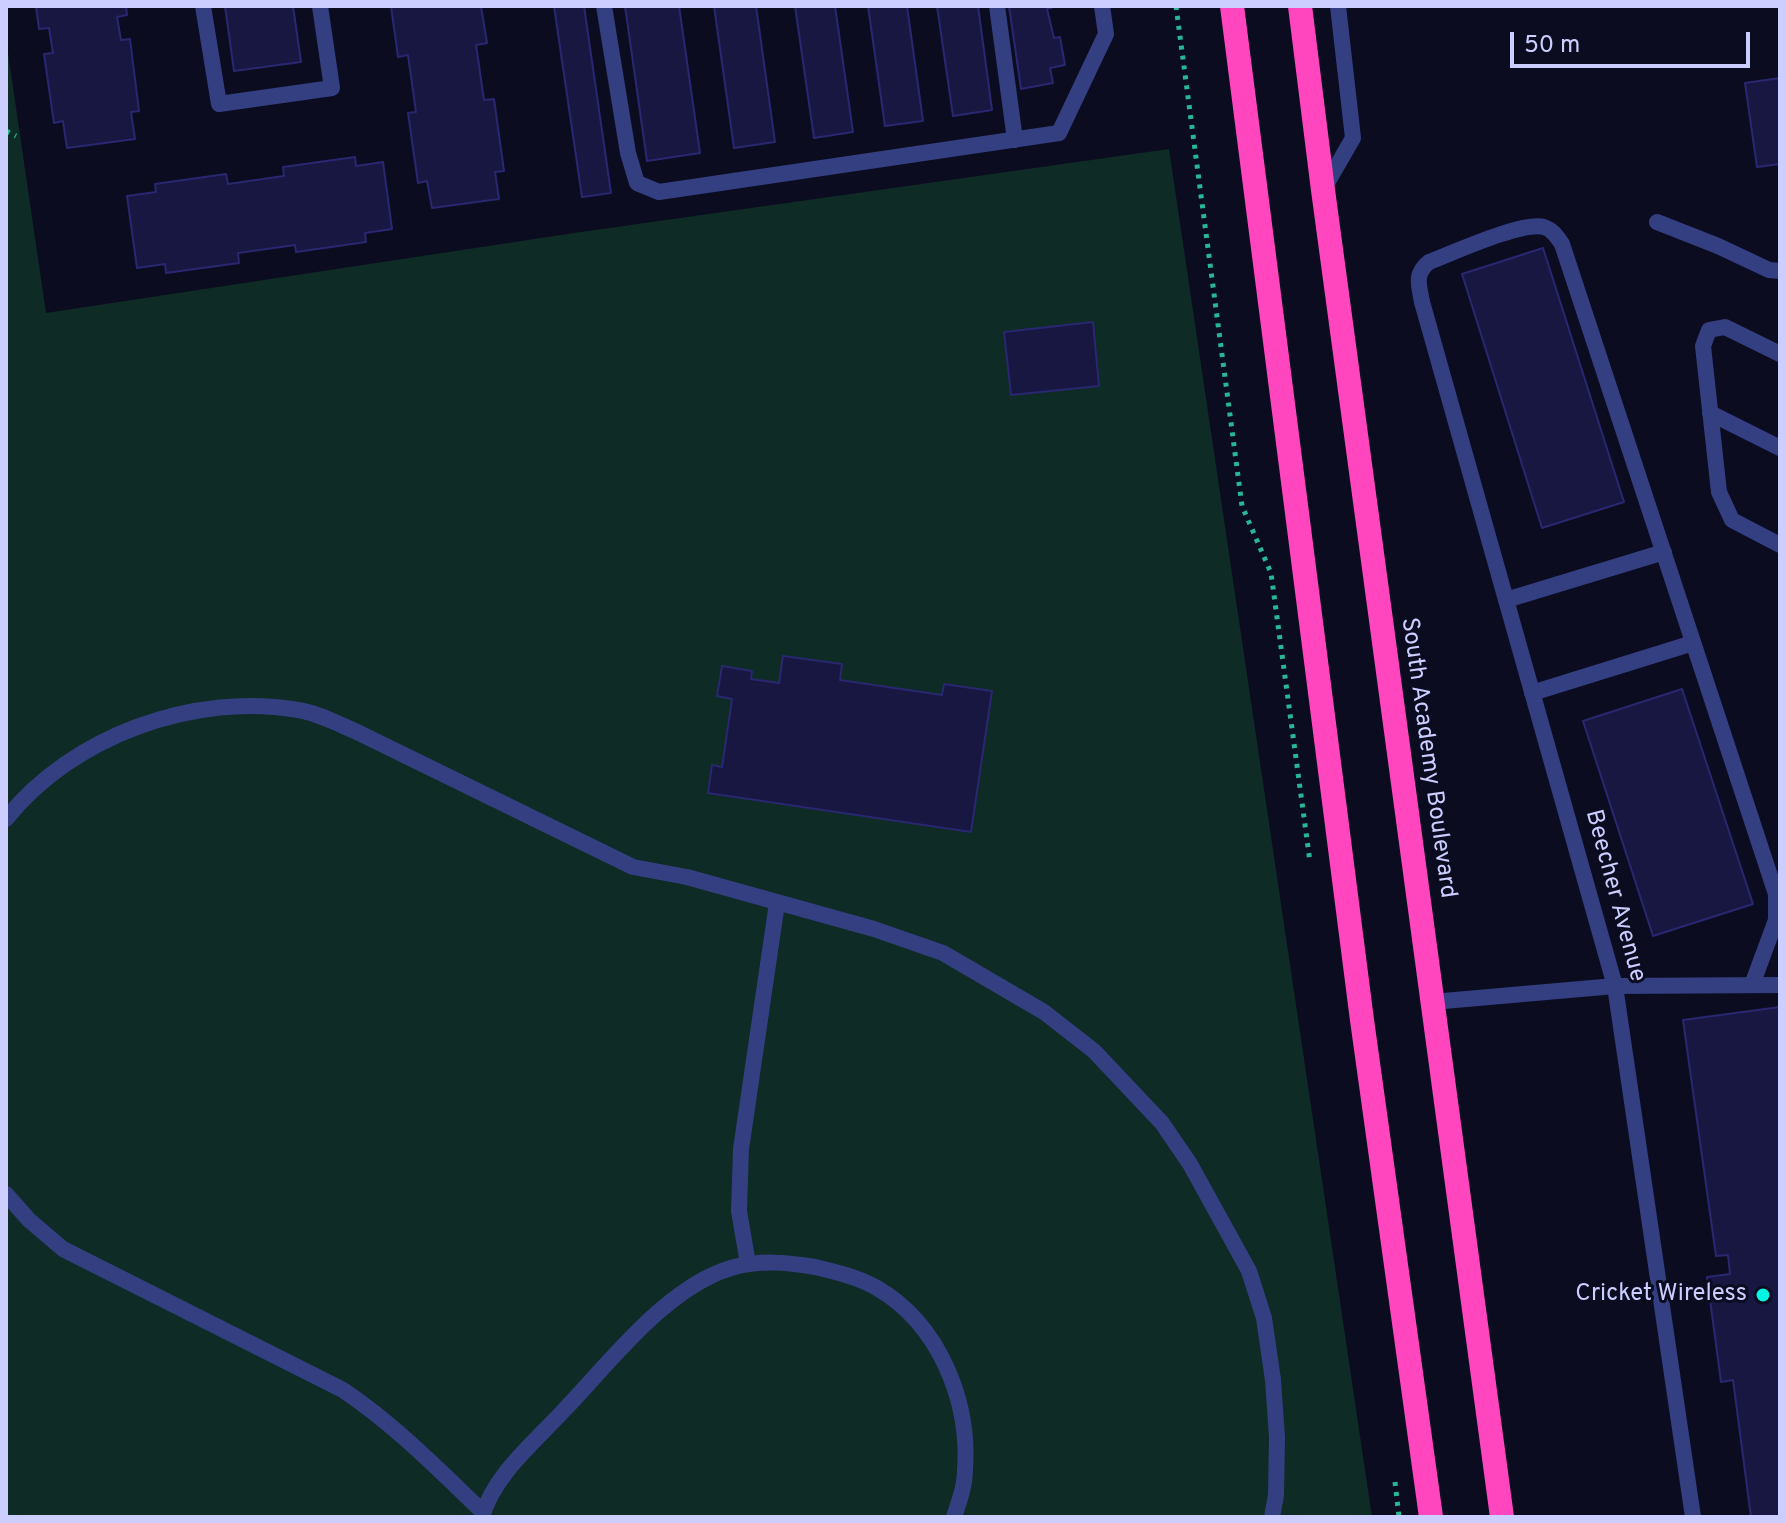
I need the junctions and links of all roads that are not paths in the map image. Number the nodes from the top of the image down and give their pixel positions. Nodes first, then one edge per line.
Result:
1 (203, 6) edge
2 (320, 6) edge
3 (604, 6) edge
4 (997, 6) edge
5 (1102, 6) edge
6 (1232, 6) edge
7 (1300, 6) edge
8 (1338, 6) edge
9 (1015, 140) junction
10 (1323, 190) junction
11 (1657, 222) dead end
12 (1780, 271) edge
13 (1780, 354) edge
14 (1710, 413) junction
15 (1780, 448) edge
16 (1780, 545) edge
17 (1664, 552) junction
18 (1506, 600) junction
19 (1693, 643) junction
20 (1532, 693) junction
21 (6, 819) edge
22 (777, 903) junction
23 (1752, 985) junction
24 (1780, 985) edge
25 (1615, 986) junction
26 (1432, 1002) junction
27 (6, 1194) edge
28 (748, 1264) junction
29 (482, 1515) edge
30 (954, 1517) edge
31 (1272, 1517) edge
32 (1431, 1517) edge
33 (1502, 1517) edge
34 (1693, 1517) edge

1 - 2 street
3 - 9 street
4 - 9 street
5 - 9 street
6 - 32 highway
7 - 10 highway, South Academy Boulevard
8 - 10 street
10 - 26 highway, South Academy Boulevard
11 - 12 street
13 - 14 street
14 - 15 street
14 - 16 street
17 - 18 street
17 - 18 street, Beecher Avenue
17 - 19 street
18 - 20 street, Beecher Avenue
19 - 20 street
19 - 23 street
20 - 25 street, Beecher Avenue
21 - 22 street
22 - 28 street
22 - 31 street
23 - 24 street
23 - 25 street
25 - 26 street
25 - 34 street, Beecher Avenue
26 - 33 highway, South Academy Boulevard
27 - 29 street
28 - 29 street
28 - 30 street

